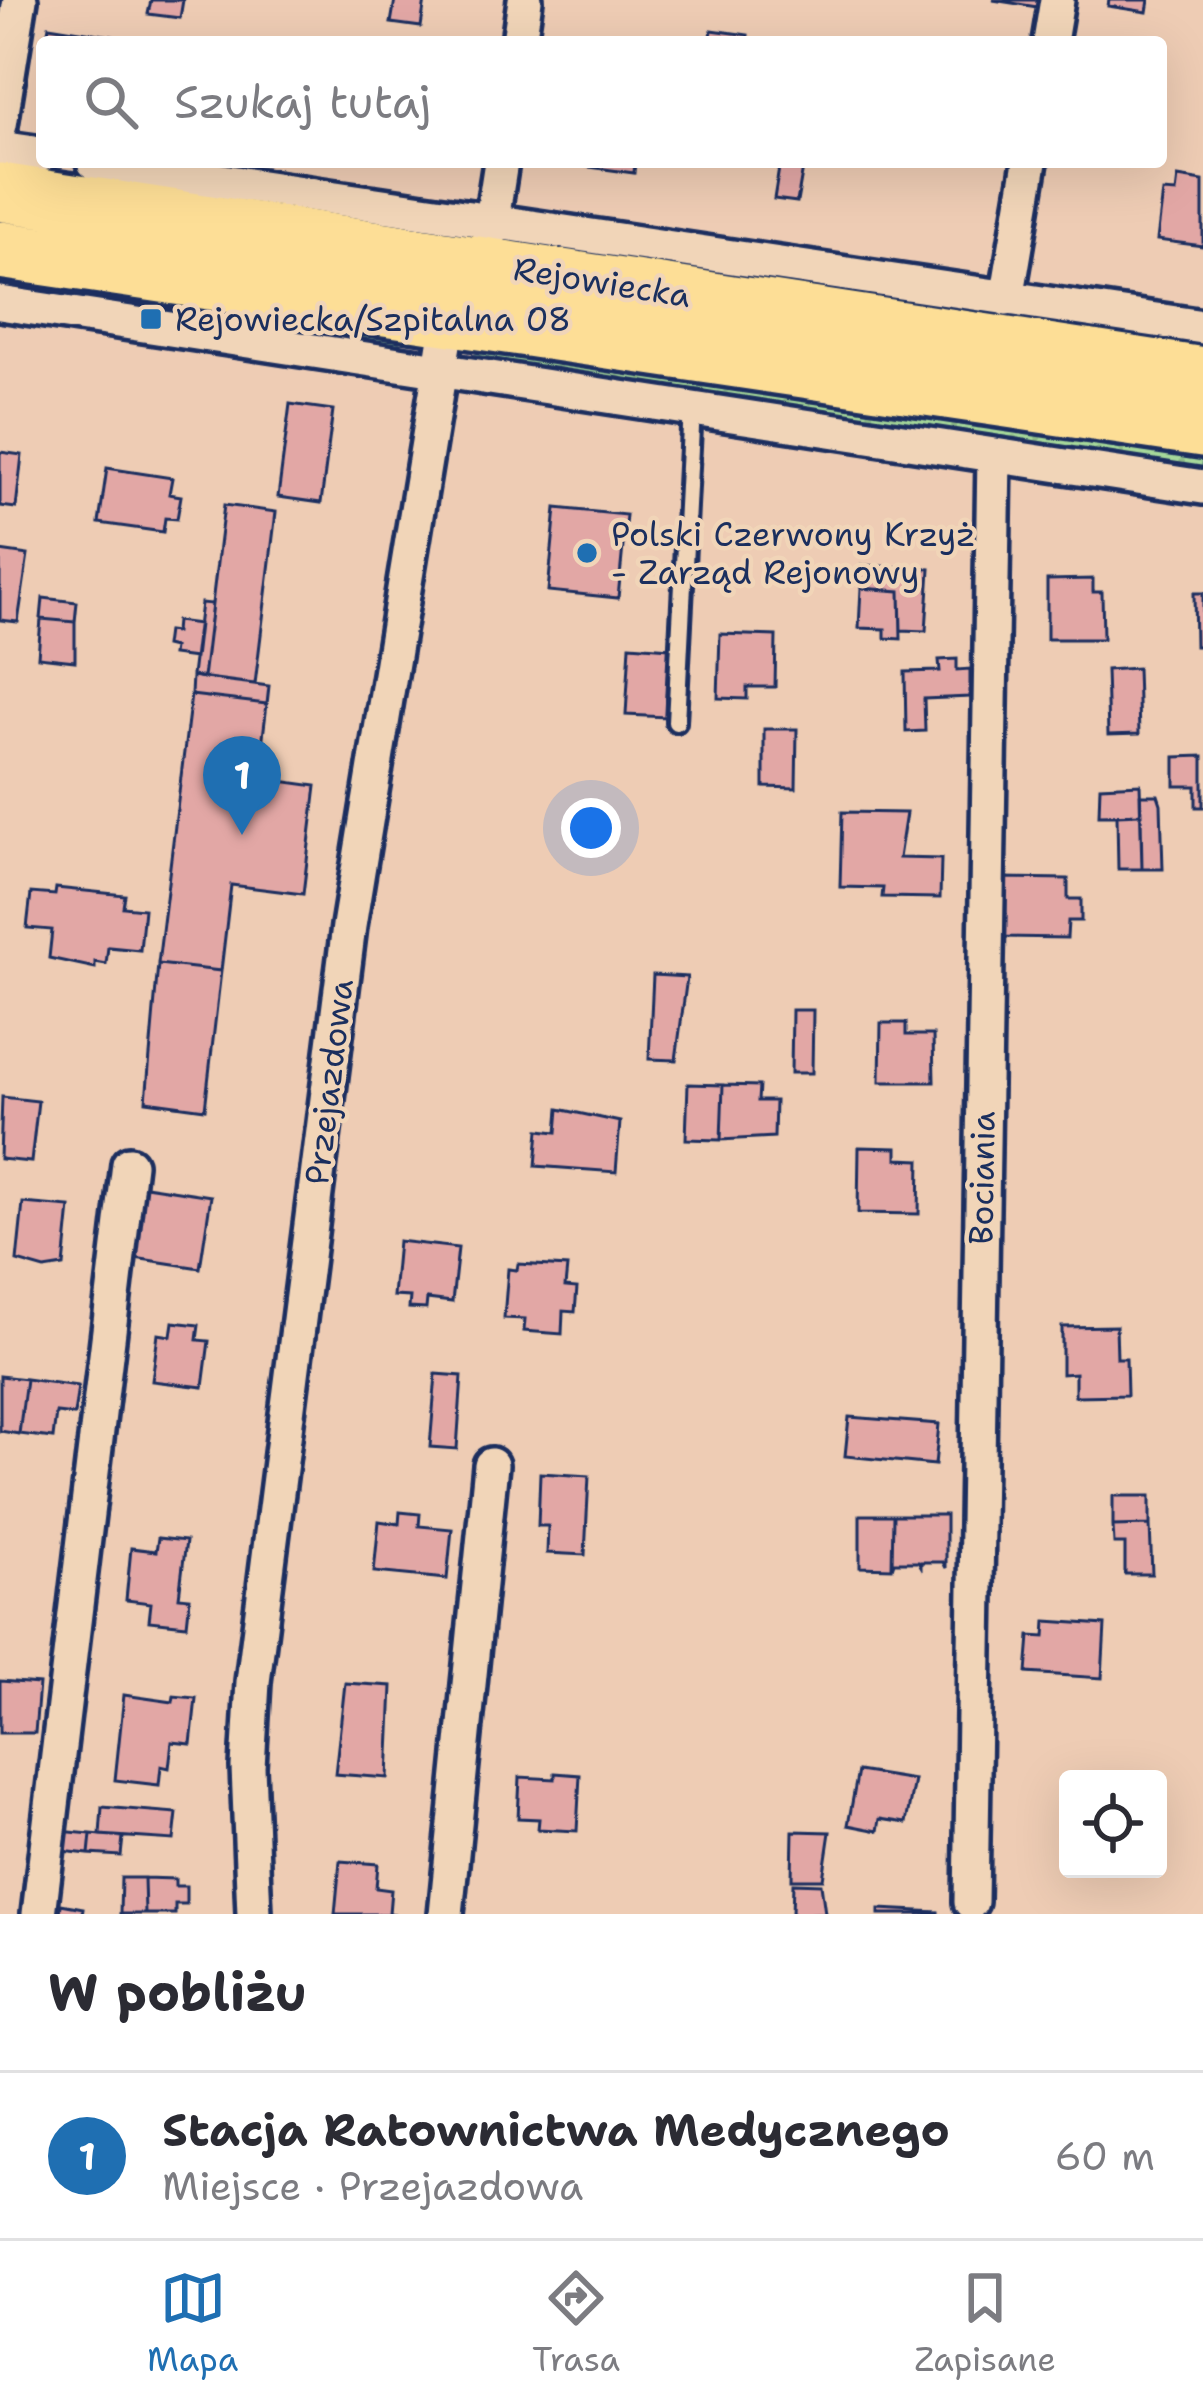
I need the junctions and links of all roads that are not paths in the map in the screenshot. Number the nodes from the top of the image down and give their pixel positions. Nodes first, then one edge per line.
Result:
1 (20, 0) edge
2 (525, 0) edge
3 (1057, 0) edge
4 (520, 36) edge
5 (1051, 36) edge
6 (0, 125) edge
7 (0, 148) edge
8 (36, 153) edge
9 (124, 168) edge
10 (500, 168) edge
11 (1029, 168) edge
12 (0, 192) edge
13 (488, 242) junction
14 (0, 250) edge
15 (1007, 299) junction
16 (0, 303) edge
17 (452, 314) junction
18 (1203, 327) edge
19 (440, 370) junction
20 (1203, 376) edge
21 (692, 408) junction
22 (1203, 428) edge
23 (994, 455) junction
24 (1203, 487) edge
25 (676, 722) dead end
26 (129, 1164) dead end
27 (491, 1465) dead end
28 (971, 1902) dead end
29 (39, 1914) edge
30 (254, 1914) edge
31 (446, 1914) edge

1 - 6 street
2 - 4 street
3 - 5 street
7 - 8 street
9 - 13 street
10 - 13 street
11 - 15 street
12 - 13 highway, Rejowiecka
13 - 15 street
13 - 17 street, Przejazdowa
13 - 20 highway, Rejowiecka
14 - 17 highway, Rejowiecka
15 - 18 street
16 - 19 street
17 - 19 street, Przejazdowa
17 - 22 highway, Rejowiecka
19 - 21 street
19 - 30 street, Przejazdowa
21 - 23 street
21 - 25 lane
23 - 24 street
23 - 28 street, Bociania
26 - 29 street
27 - 31 street

